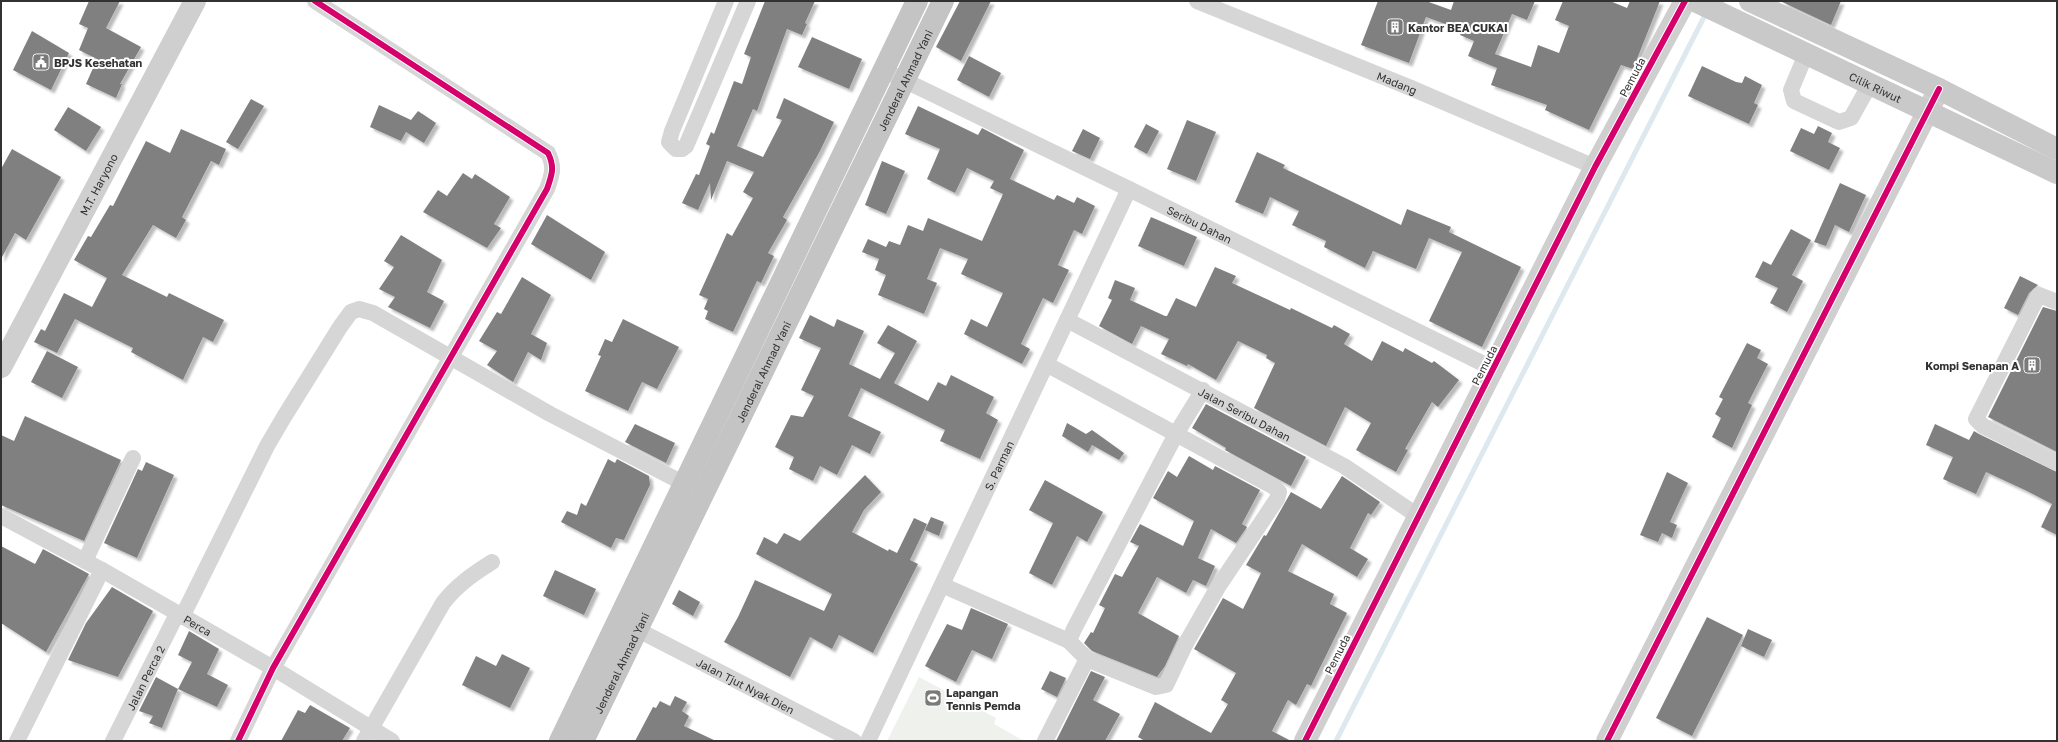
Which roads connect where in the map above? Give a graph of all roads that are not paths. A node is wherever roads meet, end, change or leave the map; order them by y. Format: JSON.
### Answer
{"nodes":[{"id":1,"x":195,"y":1,"type":"edge"},
{"id":2,"x":315,"y":1,"type":"edge"},
{"id":3,"x":726,"y":1,"type":"edge"},
{"id":4,"x":748,"y":1,"type":"edge"},
{"id":5,"x":917,"y":1,"type":"edge"},
{"id":6,"x":943,"y":1,"type":"edge"},
{"id":7,"x":1197,"y":1,"type":"edge"},
{"id":8,"x":1685,"y":1,"type":"edge"},
{"id":9,"x":1695,"y":1,"type":"edge"},
{"id":10,"x":1750,"y":1,"type":"edge"},
{"id":11,"x":1806,"y":54,"type":"junction"},
{"id":12,"x":883,"y":70,"type":"junction"},
{"id":13,"x":904,"y":80,"type":"junction"},
{"id":14,"x":1870,"y":84,"type":"junction"},
{"id":15,"x":1939,"y":89,"type":"junction"},
{"id":16,"x":1927,"y":111,"type":"junction"},
{"id":17,"x":2057,"y":149,"type":"edge"},
{"id":18,"x":1595,"y":166,"type":"junction"},
{"id":19,"x":2057,"y":173,"type":"edge"},
{"id":20,"x":1130,"y":189,"type":"junction"},
{"id":21,"x":2057,"y":302,"type":"edge"},
{"id":22,"x":1067,"y":320,"type":"junction"},
{"id":23,"x":451,"y":357,"type":"junction"},
{"id":24,"x":1046,"y":364,"type":"junction"},
{"id":25,"x":1,"y":367,"type":"edge"},
{"id":26,"x":1494,"y":368,"type":"junction"},
{"id":27,"x":1203,"y":390,"type":"junction"},
{"id":28,"x":1176,"y":434,"type":"junction"},
{"id":29,"x":133,"y":458,"type":"dead end"},
{"id":30,"x":2057,"y":463,"type":"edge"},
{"id":31,"x":683,"y":483,"type":"junction"},
{"id":32,"x":1,"y":516,"type":"edge"},
{"id":33,"x":1418,"y":516,"type":"junction"},
{"id":34,"x":85,"y":561,"type":"junction"},
{"id":35,"x":492,"y":562,"type":"dead end"},
{"id":36,"x":102,"y":570,"type":"junction"},
{"id":37,"x":942,"y":585,"type":"junction"},
{"id":38,"x":179,"y":615,"type":"junction"},
{"id":39,"x":638,"y":630,"type":"junction"},
{"id":40,"x":1069,"y":641,"type":"junction"},
{"id":41,"x":1087,"y":658,"type":"junction"},
{"id":42,"x":272,"y":668,"type":"junction"},
{"id":43,"x":367,"y":735,"type":"edge"},
{"id":44,"x":16,"y":741,"type":"edge"},
{"id":45,"x":113,"y":741,"type":"edge"},
{"id":46,"x":238,"y":741,"type":"edge"},
{"id":47,"x":392,"y":741,"type":"edge"},
{"id":48,"x":560,"y":741,"type":"edge"},
{"id":49,"x":583,"y":741,"type":"edge"},
{"id":50,"x":854,"y":741,"type":"edge"},
{"id":51,"x":868,"y":741,"type":"edge"},
{"id":52,"x":1045,"y":741,"type":"edge"},
{"id":53,"x":1305,"y":741,"type":"edge"},
{"id":54,"x":1607,"y":741,"type":"edge"}],
"edges":[{"from":1,"to":25,"type":"street","name":"M.T. Haryono"},
{"from":2,"to":23,"type":"street"},
{"from":3,"to":4,"type":"street"},
{"from":5,"to":12,"type":"highway","name":"Jenderal Ahmad Yani"},
{"from":6,"to":13,"type":"highway","name":"Jenderal Ahmad Yani"},
{"from":7,"to":18,"type":"street","name":"Madang"},
{"from":8,"to":18,"type":"street","name":"Pemuda"},
{"from":9,"to":11,"type":"main road","name":"Cilik Riwut"},
{"from":10,"to":15,"type":"main road"},
{"from":11,"to":14,"type":"main road","name":"Cilik Riwut"},
{"from":11,"to":14,"type":"street"},
{"from":12,"to":13,"type":"street","name":"Seribu Dahan"},
{"from":12,"to":31,"type":"highway","name":"Jenderal Ahmad Yani"},
{"from":13,"to":20,"type":"street","name":"Seribu Dahan"},
{"from":13,"to":39,"type":"highway","name":"Jenderal Ahmad Yani"},
{"from":14,"to":16,"type":"main road","name":"Cilik Riwut"},
{"from":15,"to":16,"type":"street"},
{"from":15,"to":17,"type":"main road"},
{"from":16,"to":19,"type":"main road","name":"Cilik Riwut"},
{"from":16,"to":54,"type":"street"},
{"from":18,"to":26,"type":"street","name":"Pemuda"},
{"from":20,"to":22,"type":"street","name":"S. Parman"},
{"from":20,"to":26,"type":"street","name":"Seribu Dahan"},
{"from":21,"to":30,"type":"street"},
{"from":22,"to":24,"type":"street","name":"S. Parman"},
{"from":22,"to":27,"type":"street","name":"Jalan Seribu Dahan"},
{"from":23,"to":31,"type":"street","name":"Jalan Perca 2"},
{"from":23,"to":38,"type":"street","name":"Jalan Perca 2"},
{"from":23,"to":42,"type":"street"},
{"from":24,"to":28,"type":"street"},
{"from":24,"to":37,"type":"street","name":"S. Parman"},
{"from":26,"to":33,"type":"street","name":"Pemuda"},
{"from":27,"to":28,"type":"street"},
{"from":27,"to":33,"type":"street","name":"Jalan Seribu Dahan"},
{"from":28,"to":40,"type":"street"},
{"from":28,"to":41,"type":"street"},
{"from":29,"to":34,"type":"street"},
{"from":31,"to":48,"type":"highway","name":"Jenderal Ahmad Yani"},
{"from":32,"to":34,"type":"street","name":"Perca"},
{"from":33,"to":53,"type":"street","name":"Pemuda"},
{"from":34,"to":36,"type":"street","name":"Perca"},
{"from":35,"to":43,"type":"street"},
{"from":36,"to":38,"type":"street","name":"Perca"},
{"from":36,"to":44,"type":"street"},
{"from":37,"to":40,"type":"street"},
{"from":37,"to":51,"type":"street","name":"S. Parman"},
{"from":38,"to":42,"type":"street","name":"Perca"},
{"from":38,"to":45,"type":"street","name":"Jalan Perca 2"},
{"from":39,"to":49,"type":"highway","name":"Jenderal Ahmad Yani"},
{"from":39,"to":50,"type":"street","name":"Jalan Tjut Nyak Dien"},
{"from":40,"to":41,"type":"street"},
{"from":41,"to":52,"type":"street"},
{"from":42,"to":43,"type":"street","name":"Perca"},
{"from":42,"to":46,"type":"street"},
{"from":43,"to":47,"type":"street","name":"Perca"}]}
